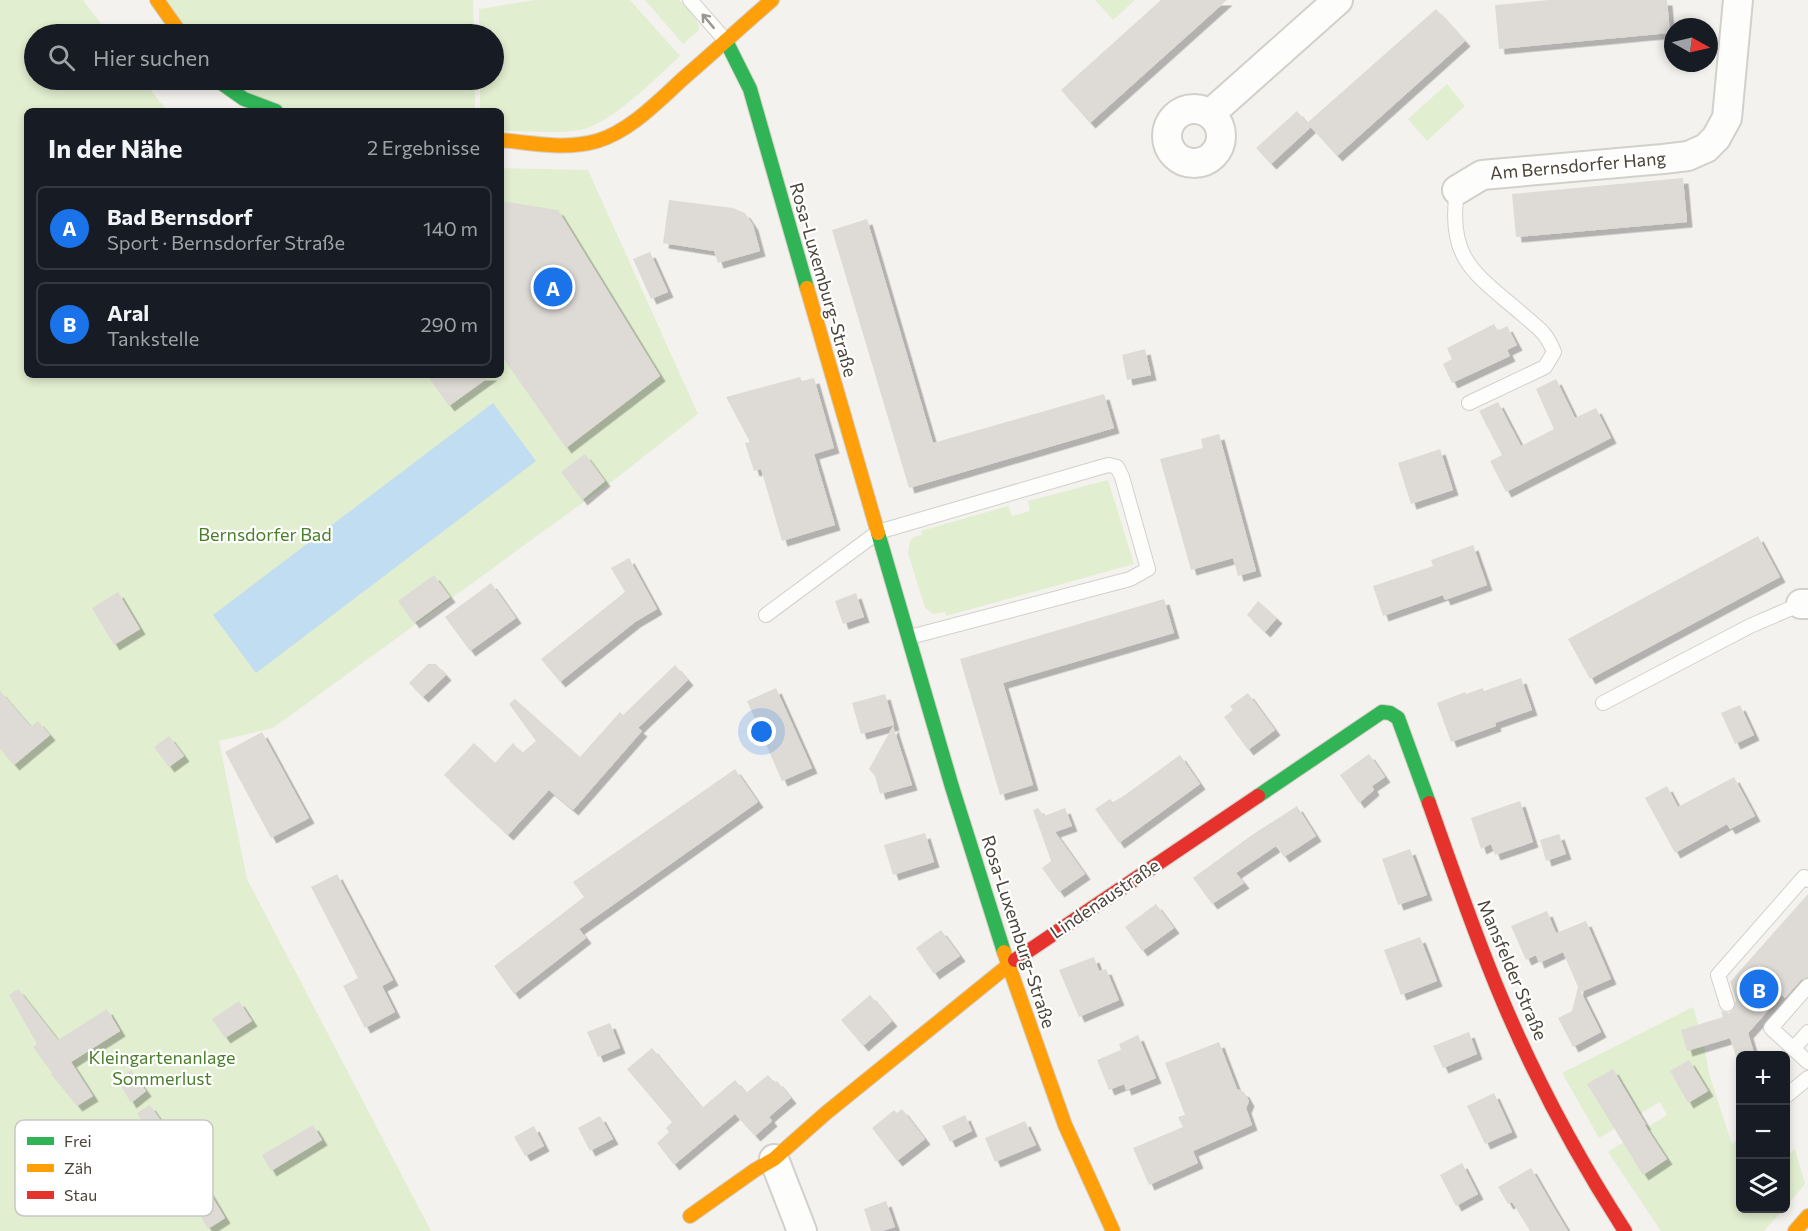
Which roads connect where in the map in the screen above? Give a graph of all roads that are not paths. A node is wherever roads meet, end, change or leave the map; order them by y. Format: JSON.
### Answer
{"nodes":[{"id":1,"x":157,"y":0,"type":"edge"},
{"id":2,"x":690,"y":0,"type":"edge"},
{"id":3,"x":772,"y":0,"type":"edge"},
{"id":4,"x":1338,"y":0,"type":"edge"},
{"id":5,"x":1738,"y":0,"type":"edge"},
{"id":6,"x":174,"y":24,"type":"edge"},
{"id":7,"x":726,"y":41,"type":"junction"},
{"id":8,"x":229,"y":90,"type":"edge"},
{"id":9,"x":264,"y":108,"type":"edge"},
{"id":10,"x":1210,"y":114,"type":"dead end"},
{"id":11,"x":504,"y":140,"type":"edge"},
{"id":12,"x":1457,"y":190,"type":"joint"},
{"id":13,"x":1469,"y":403,"type":"dead end"},
{"id":14,"x":878,"y":532,"type":"junction"},
{"id":15,"x":1804,"y":604,"type":"edge"},
{"id":16,"x":766,"y":615,"type":"dead end"},
{"id":17,"x":910,"y":637,"type":"junction"},
{"id":18,"x":1603,"y":703,"type":"dead end"},
{"id":19,"x":1391,"y":713,"type":"joint"},
{"id":20,"x":1808,"y":880,"type":"edge"},
{"id":21,"x":1008,"y":965,"type":"junction"},
{"id":22,"x":1808,"y":986,"type":"edge"},
{"id":23,"x":1726,"y":1004,"type":"dead end"},
{"id":24,"x":1808,"y":1032,"type":"edge"},
{"id":25,"x":1794,"y":1048,"type":"junction"},
{"id":26,"x":1808,"y":1062,"type":"edge"},
{"id":27,"x":1808,"y":1078,"type":"edge"},
{"id":28,"x":1790,"y":1092,"type":"edge"},
{"id":29,"x":774,"y":1159,"type":"junction"},
{"id":30,"x":690,"y":1216,"type":"dead end"},
{"id":31,"x":1808,"y":1216,"type":"edge"},
{"id":32,"x":802,"y":1231,"type":"edge"},
{"id":33,"x":1113,"y":1231,"type":"edge"},
{"id":34,"x":1625,"y":1231,"type":"edge"},
{"id":35,"x":1795,"y":1231,"type":"edge"}],
"edges":[{"from":1,"to":6,"type":"street"},
{"from":7,"to":2,"type":"lane","one_way":true},
{"from":3,"to":7,"type":"street"},
{"from":4,"to":10,"type":"street"},
{"from":5,"to":12,"type":"street","name":"Am Bernsdorfer Hang"},
{"from":7,"to":11,"type":"street"},
{"from":7,"to":14,"type":"street","name":"Rosa-Luxemburg-Straße"},
{"from":8,"to":9,"type":"street"},
{"from":12,"to":13,"type":"lane","name":"Am Bernsdorfer Hang"},
{"from":14,"to":16,"type":"lane"},
{"from":14,"to":17,"type":"street","name":"Rosa-Luxemburg-Straße"},
{"from":14,"to":17,"type":"lane"},
{"from":15,"to":18,"type":"lane"},
{"from":17,"to":21,"type":"street","name":"Rosa-Luxemburg-Straße"},
{"from":19,"to":21,"type":"street","name":"Lindenaustraße"},
{"from":19,"to":34,"type":"street","name":"Mansfelder Straße"},
{"from":20,"to":23,"type":"lane"},
{"from":21,"to":29,"type":"street","name":"Lindenaustraße"},
{"from":21,"to":33,"type":"street","name":"Rosa-Luxemburg-Straße"},
{"from":22,"to":25,"type":"lane"},
{"from":24,"to":25,"type":"lane"},
{"from":25,"to":26,"type":"lane"},
{"from":27,"to":28,"type":"lane"},
{"from":29,"to":30,"type":"street","name":"Lindenaustraße"},
{"from":29,"to":32,"type":"street"},
{"from":31,"to":35,"type":"street"}]}
